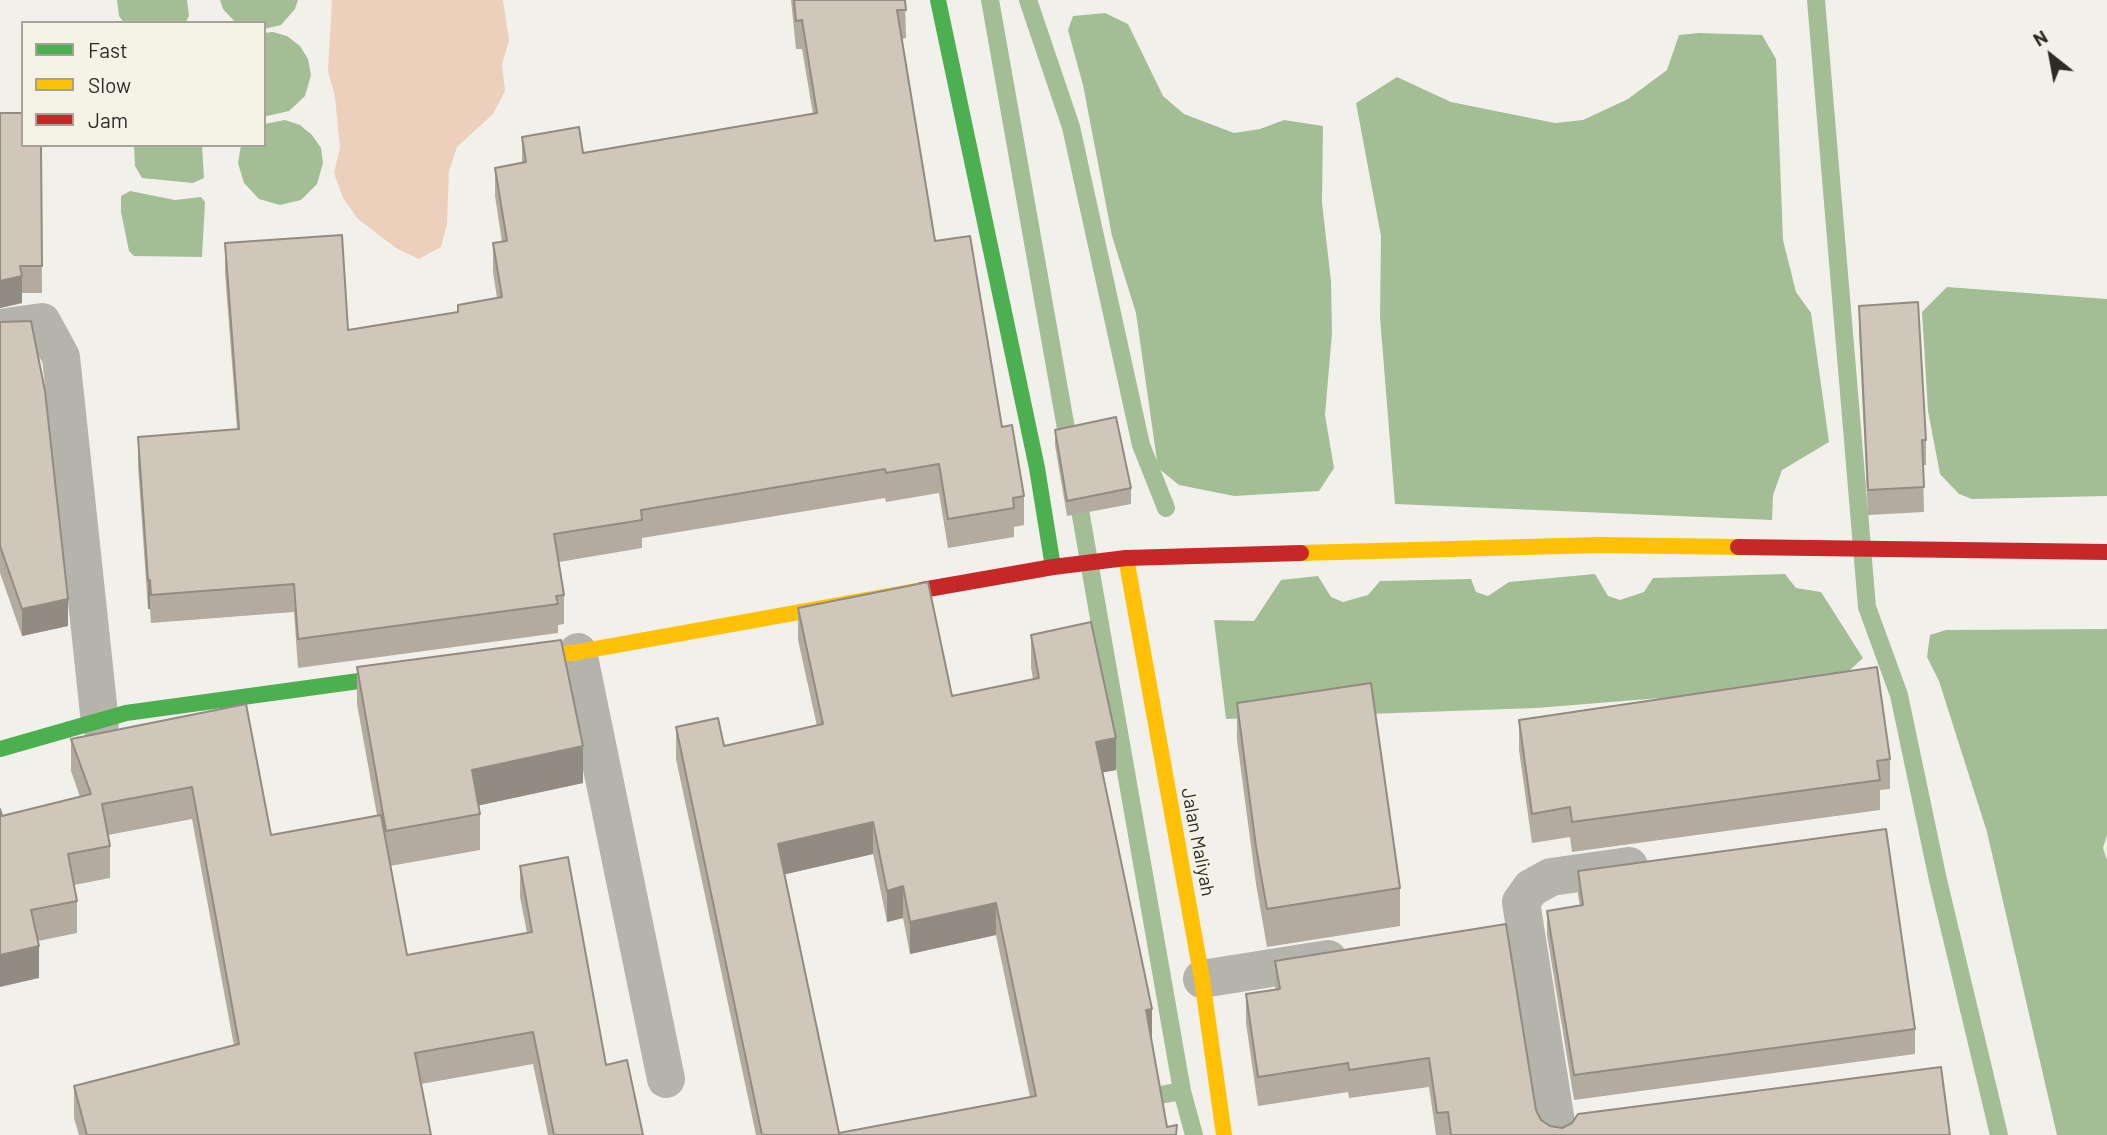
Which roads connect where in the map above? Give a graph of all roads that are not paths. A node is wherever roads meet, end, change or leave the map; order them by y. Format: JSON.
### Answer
{"nodes":[{"id":1,"x":938,"y":0,"type":"edge"},
{"id":2,"x":0,"y":328,"type":"edge"},
{"id":3,"x":2107,"y":552,"type":"edge"},
{"id":4,"x":1122,"y":558,"type":"junction"},
{"id":5,"x":1061,"y":566,"type":"junction"},
{"id":6,"x":578,"y":652,"type":"junction"},
{"id":7,"x":496,"y":663,"type":"edge"},
{"id":8,"x":427,"y":672,"type":"edge"},
{"id":9,"x":100,"y":723,"type":"junction"},
{"id":10,"x":0,"y":749,"type":"edge"},
{"id":11,"x":1659,"y":862,"type":"edge"},
{"id":12,"x":1363,"y":953,"type":"edge"},
{"id":13,"x":1202,"y":979,"type":"junction"},
{"id":14,"x":666,"y":1079,"type":"dead end"},
{"id":15,"x":1597,"y":1119,"type":"edge"},
{"id":16,"x":1558,"y":1130,"type":"edge"},
{"id":17,"x":1224,"y":1135,"type":"edge"}],
"edges":[{"from":1,"to":5,"type":"street"},
{"from":2,"to":9,"type":"street"},
{"from":3,"to":4,"type":"street"},
{"from":4,"to":5,"type":"street"},
{"from":4,"to":13,"type":"street","name":"Jalan Maliyah"},
{"from":5,"to":6,"type":"street"},
{"from":6,"to":7,"type":"street"},
{"from":6,"to":14,"type":"street"},
{"from":8,"to":9,"type":"street"},
{"from":9,"to":10,"type":"street"},
{"from":11,"to":16,"type":"street"},
{"from":12,"to":13,"type":"street"},
{"from":13,"to":17,"type":"street","name":"Jalan Maliyah"},
{"from":15,"to":16,"type":"street"}]}
